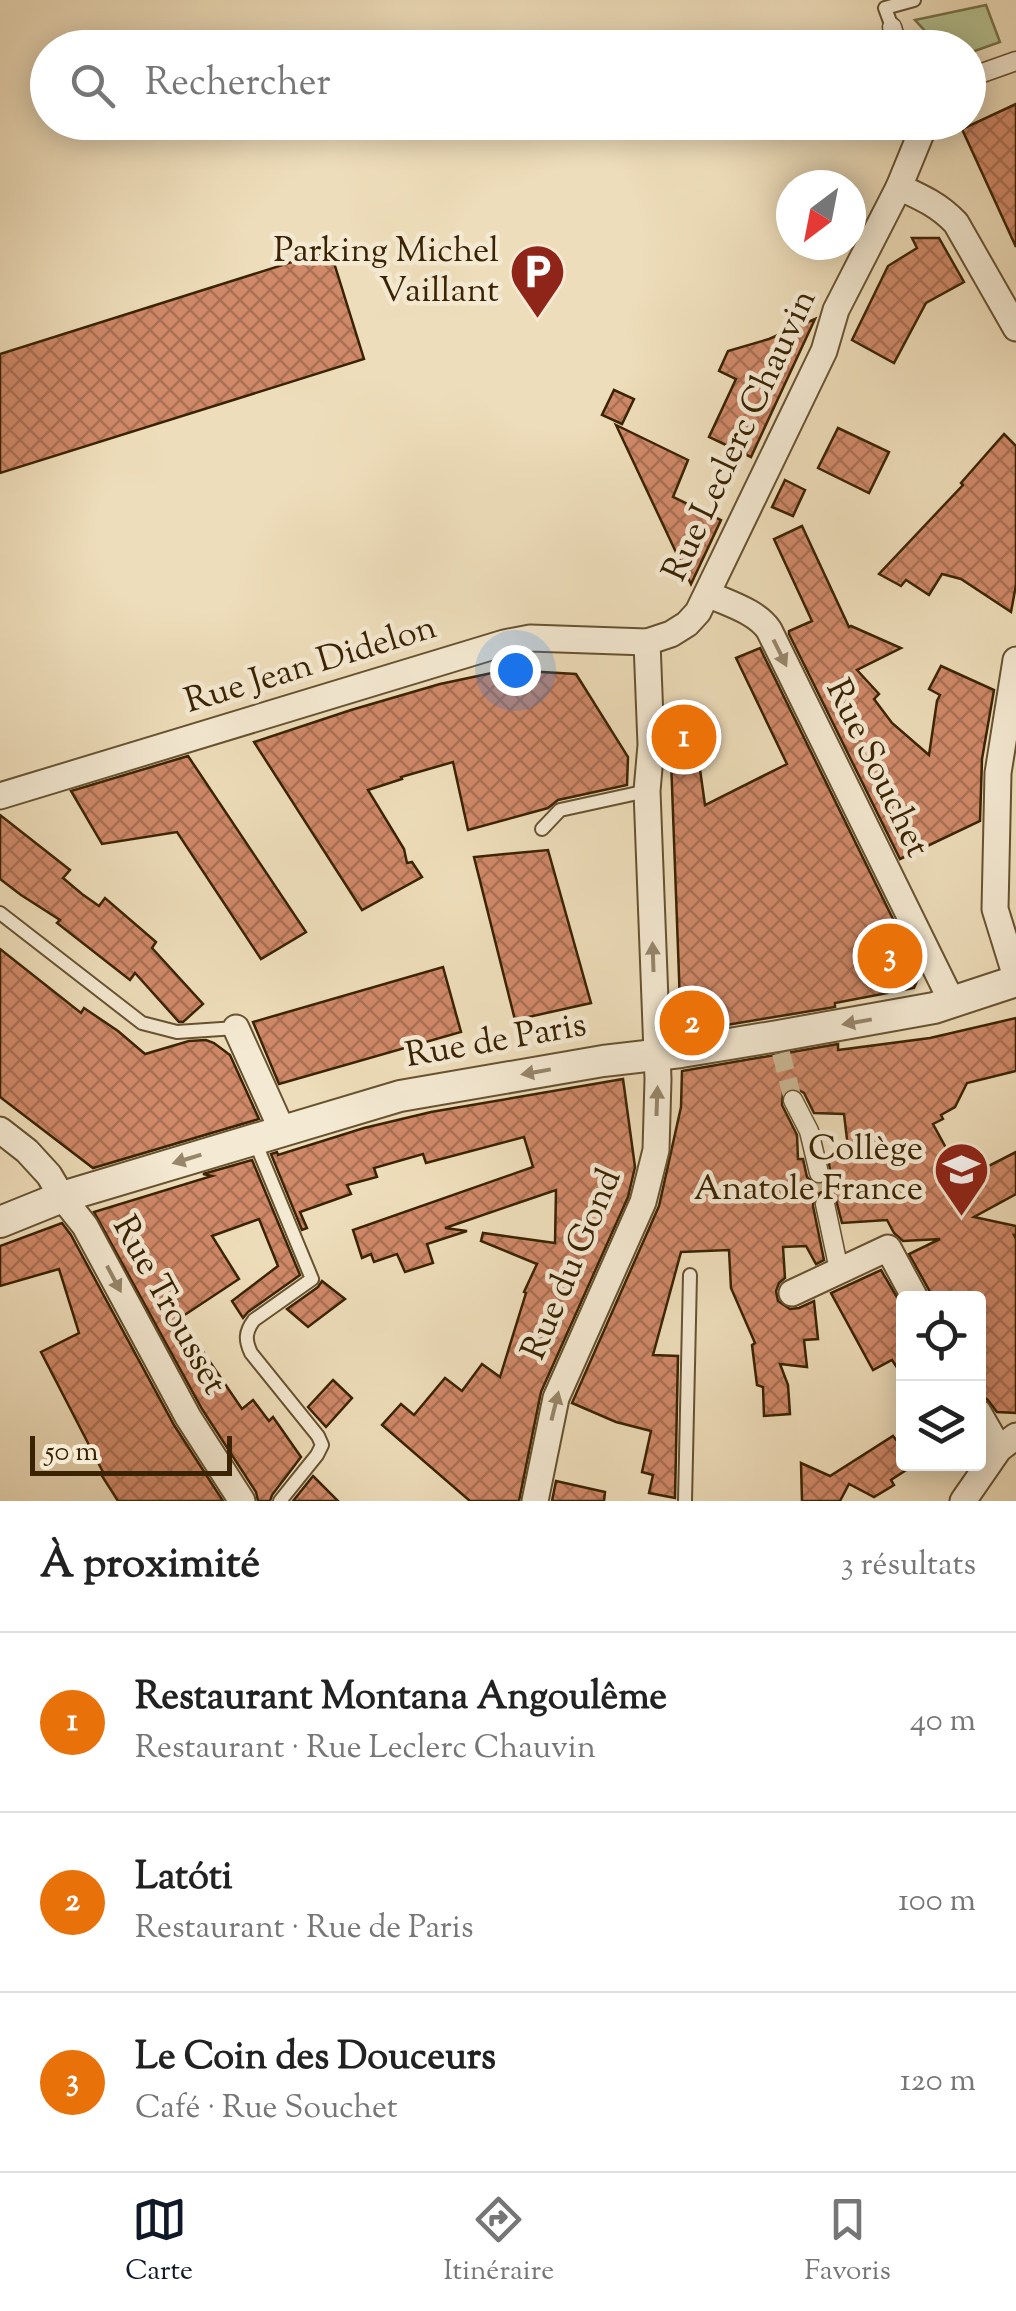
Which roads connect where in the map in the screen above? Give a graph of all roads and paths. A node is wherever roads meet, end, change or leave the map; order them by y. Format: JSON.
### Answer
{"nodes":[{"id":1,"x":914,"y":0,"type":"edge"},
{"id":2,"x":892,"y":27,"type":"joint"},
{"id":3,"x":893,"y":30,"type":"edge"},
{"id":4,"x":1016,"y":60,"type":"edge"},
{"id":5,"x":986,"y":71,"type":"edge"},
{"id":6,"x":918,"y":140,"type":"edge"},
{"id":7,"x":900,"y":187,"type":"junction"},
{"id":8,"x":1016,"y":328,"type":"edge"},
{"id":9,"x":708,"y":594,"type":"junction"},
{"id":10,"x":647,"y":642,"type":"junction"},
{"id":11,"x":1016,"y":660,"type":"edge"},
{"id":12,"x":646,"y":791,"type":"junction"},
{"id":13,"x":0,"y":796,"type":"edge"},
{"id":14,"x":542,"y":829,"type":"dead end"},
{"id":15,"x":0,"y":913,"type":"edge"},
{"id":16,"x":1016,"y":978,"type":"edge"},
{"id":17,"x":952,"y":1002,"type":"junction"},
{"id":18,"x":236,"y":1028,"type":"joint"},
{"id":19,"x":657,"y":1054,"type":"junction"},
{"id":20,"x":792,"y":1100,"type":"tunnel mouth"},
{"id":21,"x":0,"y":1130,"type":"edge"},
{"id":22,"x":268,"y":1134,"type":"junction"},
{"id":23,"x":819,"y":1173,"type":"tunnel mouth"},
{"id":24,"x":62,"y":1197,"type":"junction"},
{"id":25,"x":825,"y":1204,"type":"tunnel mouth"},
{"id":26,"x":0,"y":1222,"type":"edge"},
{"id":27,"x":839,"y":1270,"type":"junction"},
{"id":28,"x":690,"y":1275,"type":"dead end"},
{"id":29,"x":911,"y":1291,"type":"edge"},
{"id":30,"x":792,"y":1293,"type":"dead end"},
{"id":31,"x":986,"y":1420,"type":"edge"},
{"id":32,"x":1007,"y":1442,"type":"edge"},
{"id":33,"x":242,"y":1501,"type":"edge"},
{"id":34,"x":280,"y":1501,"type":"edge"},
{"id":35,"x":535,"y":1501,"type":"edge"},
{"id":36,"x":686,"y":1501,"type":"edge"},
{"id":37,"x":963,"y":1501,"type":"edge"}],
"edges":[{"from":1,"to":2,"type":"lane"},
{"from":2,"to":3,"type":"street"},
{"from":4,"to":5,"type":"street"},
{"from":6,"to":7,"type":"street","name":"Rue Leclerc Chauvin"},
{"from":7,"to":8,"type":"street"},
{"from":7,"to":9,"type":"street","name":"Rue Leclerc Chauvin"},
{"from":9,"to":10,"type":"street","name":"Rue Leclerc Chauvin"},
{"from":9,"to":17,"type":"street","name":"Rue Souchet","one_way":true},
{"from":10,"to":12,"type":"street"},
{"from":10,"to":13,"type":"street","name":"Rue Jean Didelon"},
{"from":11,"to":16,"type":"street"},
{"from":12,"to":14,"type":"lane"},
{"from":19,"to":12,"type":"street","one_way":true},
{"from":15,"to":18,"type":"lane"},
{"from":16,"to":17,"type":"street","name":"Rue de Paris"},
{"from":17,"to":19,"type":"street","name":"Rue de Paris","one_way":true},
{"from":18,"to":22,"type":"street"},
{"from":19,"to":22,"type":"street","name":"Rue de Paris","one_way":true},
{"from":35,"to":19,"type":"street","name":"Rue du Gond","one_way":true},
{"from":20,"to":23,"type":"street"},
{"from":21,"to":24,"type":"street","name":"Rue Trousset"},
{"from":22,"to":24,"type":"street","name":"Rue de Paris","one_way":true},
{"from":22,"to":34,"type":"lane"},
{"from":24,"to":26,"type":"street","name":"Rue de Paris"},
{"from":24,"to":33,"type":"street","name":"Rue Trousset","one_way":true},
{"from":25,"to":27,"type":"street"},
{"from":27,"to":29,"type":"street"},
{"from":27,"to":30,"type":"street"},
{"from":28,"to":36,"type":"lane"},
{"from":31,"to":32,"type":"street"},
{"from":32,"to":37,"type":"street"}]}
